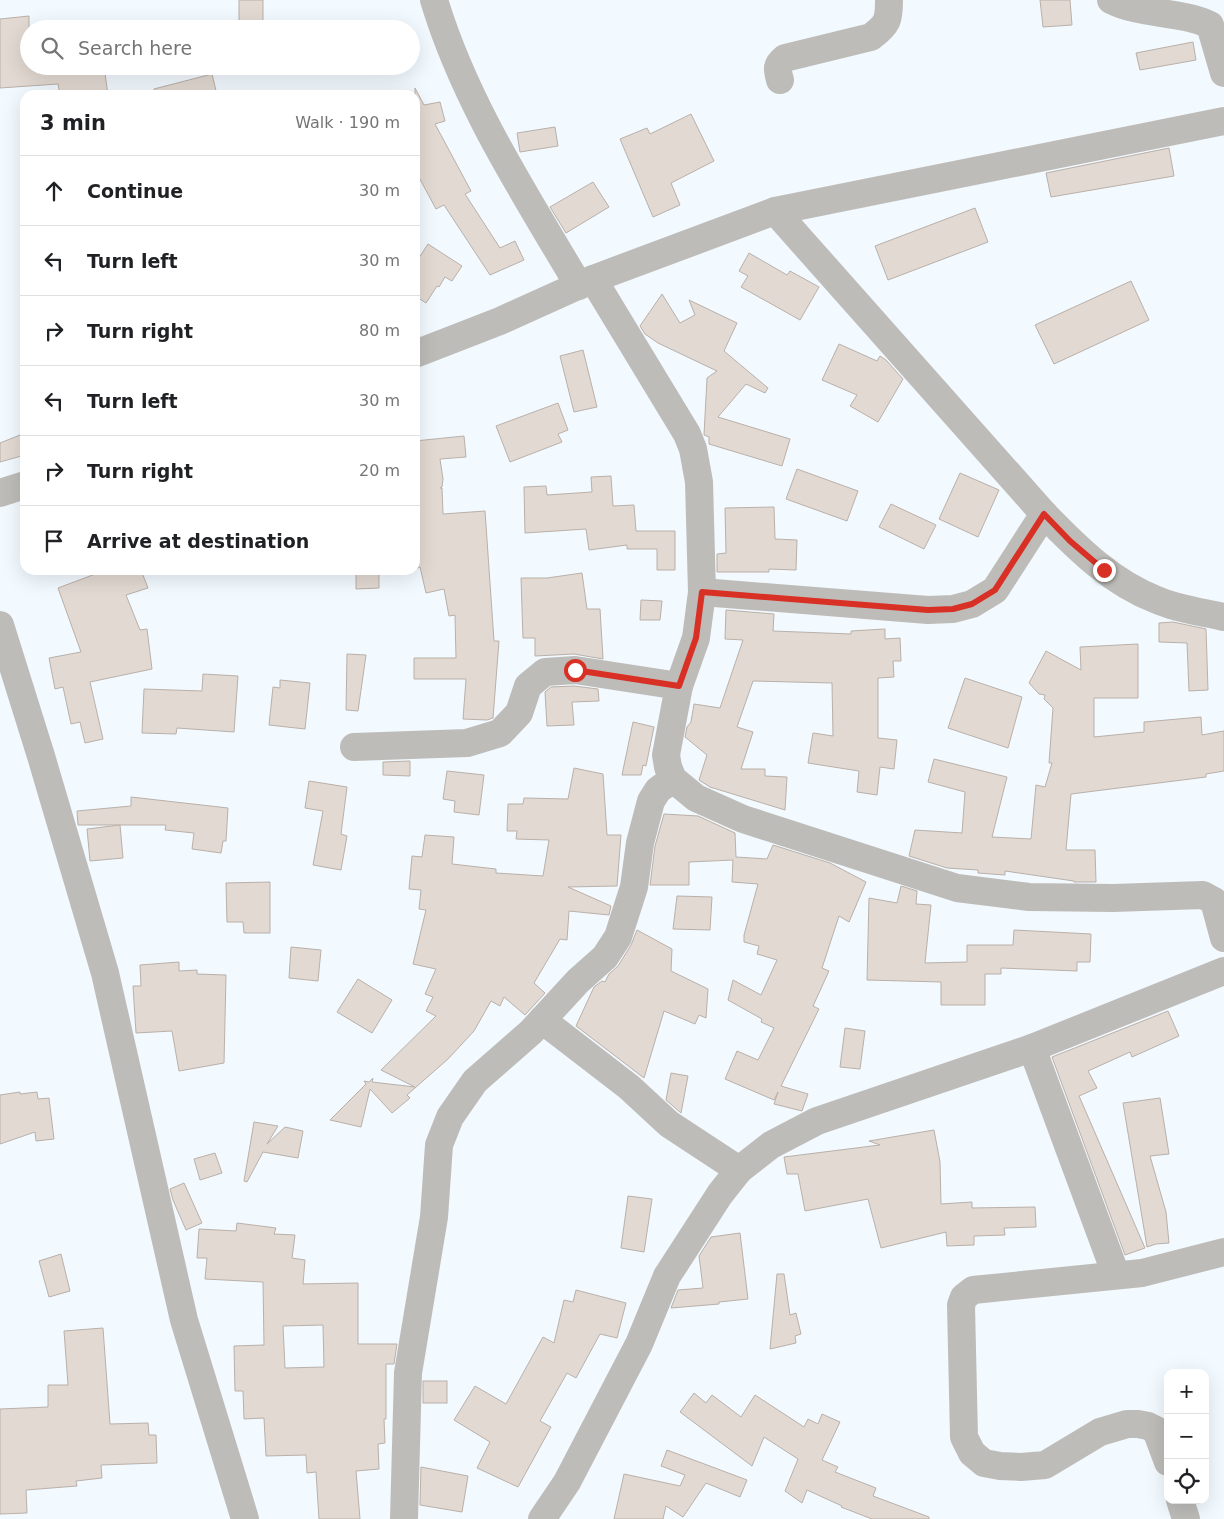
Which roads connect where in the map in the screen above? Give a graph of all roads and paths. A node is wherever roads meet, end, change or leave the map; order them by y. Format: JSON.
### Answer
{"nodes":[{"id":1,"x":434,"y":0,"type":"edge"},
{"id":2,"x":889,"y":0,"type":"edge"},
{"id":3,"x":1111,"y":0,"type":"edge"},
{"id":4,"x":1224,"y":73,"type":"edge"},
{"id":5,"x":780,"y":80,"type":"dead end"},
{"id":6,"x":1224,"y":121,"type":"edge"},
{"id":7,"x":775,"y":211,"type":"junction"},
{"id":8,"x":586,"y":282,"type":"junction"},
{"id":9,"x":420,"y":352,"type":"edge"},
{"id":10,"x":20,"y":486,"type":"edge"},
{"id":11,"x":0,"y":493,"type":"edge"},
{"id":12,"x":1044,"y":514,"type":"junction"},
{"id":13,"x":702,"y":592,"type":"junction"},
{"id":14,"x":1224,"y":617,"type":"edge"},
{"id":15,"x":0,"y":625,"type":"edge"},
{"id":16,"x":679,"y":686,"type":"junction"},
{"id":17,"x":354,"y":746,"type":"dead end"},
{"id":18,"x":673,"y":779,"type":"junction"},
{"id":19,"x":1224,"y":938,"type":"edge"},
{"id":20,"x":1224,"y":971,"type":"edge"},
{"id":21,"x":542,"y":1020,"type":"junction"},
{"id":22,"x":1032,"y":1048,"type":"junction"},
{"id":23,"x":739,"y":1170,"type":"junction"},
{"id":24,"x":1224,"y":1252,"type":"edge"},
{"id":25,"x":1116,"y":1275,"type":"junction"},
{"id":26,"x":1167,"y":1459,"type":"edge"},
{"id":27,"x":1181,"y":1504,"type":"edge"},
{"id":28,"x":245,"y":1519,"type":"edge"},
{"id":29,"x":404,"y":1519,"type":"edge"},
{"id":30,"x":544,"y":1519,"type":"edge"},
{"id":31,"x":1186,"y":1519,"type":"edge"}],
"edges":[{"from":1,"to":8,"type":"street"},
{"from":2,"to":5,"type":"street"},
{"from":3,"to":4,"type":"street"},
{"from":6,"to":7,"type":"street"},
{"from":7,"to":8,"type":"street"},
{"from":7,"to":12,"type":"street"},
{"from":8,"to":9,"type":"street"},
{"from":8,"to":13,"type":"street"},
{"from":10,"to":11,"type":"street"},
{"from":12,"to":13,"type":"street"},
{"from":12,"to":14,"type":"street"},
{"from":13,"to":16,"type":"street"},
{"from":15,"to":28,"type":"street"},
{"from":16,"to":17,"type":"street"},
{"from":16,"to":18,"type":"street"},
{"from":18,"to":19,"type":"street"},
{"from":18,"to":21,"type":"street"},
{"from":20,"to":22,"type":"street"},
{"from":21,"to":23,"type":"street"},
{"from":21,"to":29,"type":"street"},
{"from":22,"to":23,"type":"street"},
{"from":22,"to":25,"type":"street"},
{"from":23,"to":30,"type":"street"},
{"from":24,"to":25,"type":"street"},
{"from":25,"to":26,"type":"street"},
{"from":27,"to":31,"type":"street"}]}
